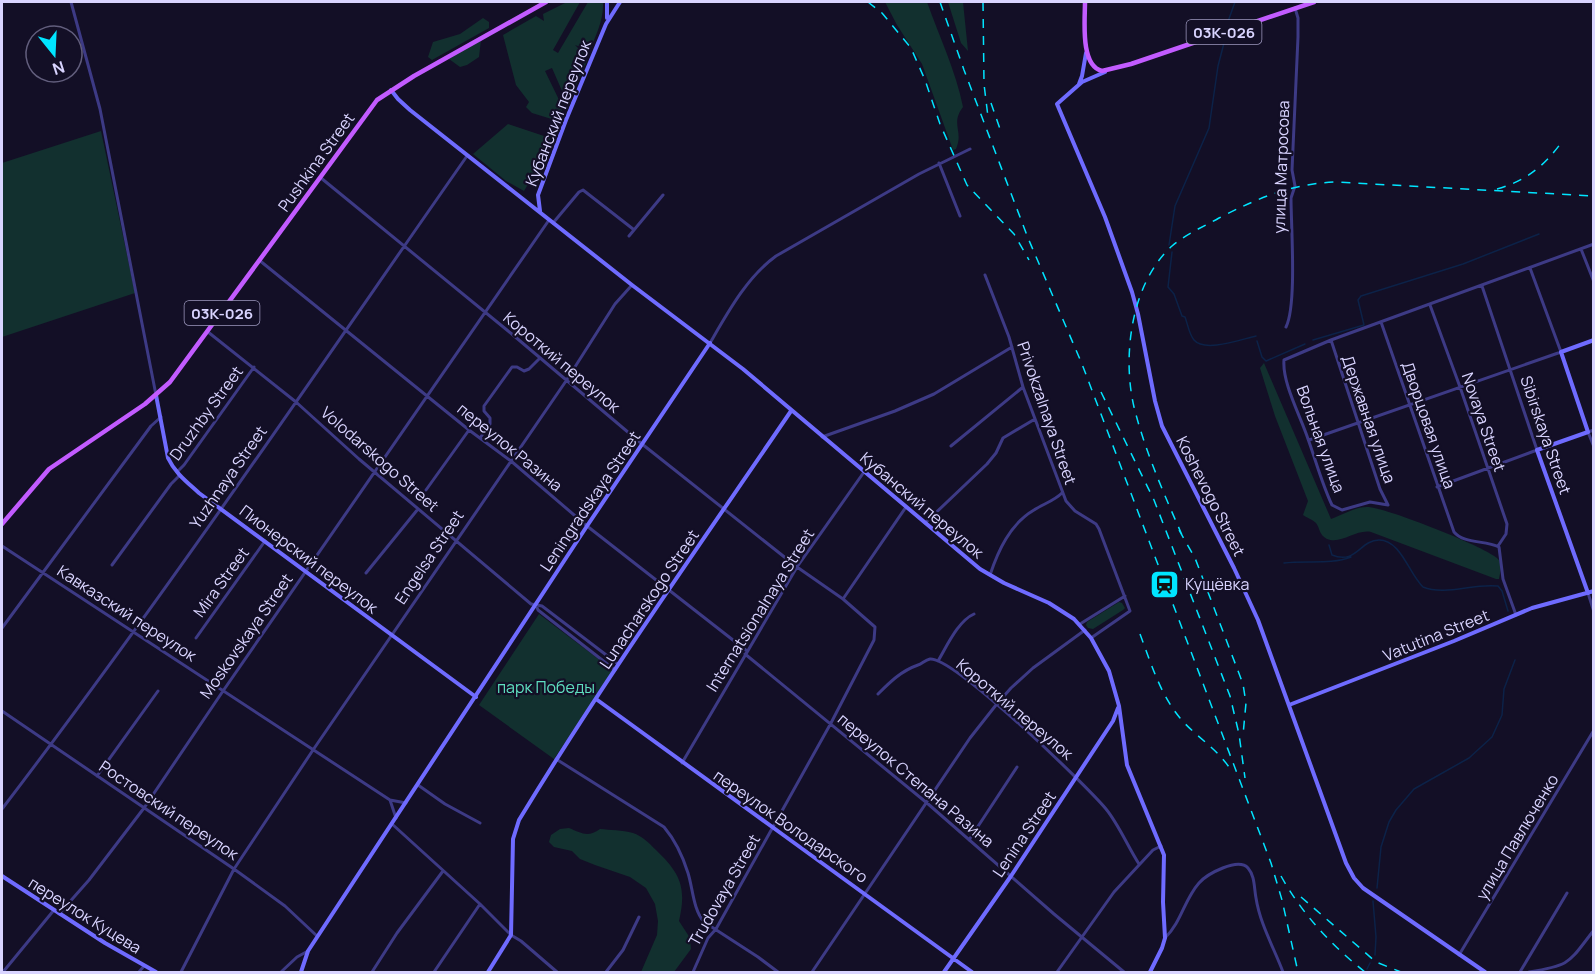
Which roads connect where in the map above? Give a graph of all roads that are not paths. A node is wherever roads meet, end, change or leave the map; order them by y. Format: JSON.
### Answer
{"nodes":[{"id":1,"x":71,"y":2,"type":"edge"},
{"id":2,"x":546,"y":2,"type":"edge"},
{"id":3,"x":607,"y":2,"type":"edge"},
{"id":4,"x":620,"y":2,"type":"edge"},
{"id":5,"x":1085,"y":2,"type":"edge"},
{"id":6,"x":1314,"y":2,"type":"edge"},
{"id":7,"x":1295,"y":8,"type":"junction"},
{"id":8,"x":606,"y":24,"type":"junction"},
{"id":9,"x":1086,"y":52,"type":"junction"},
{"id":10,"x":1106,"y":71,"type":"junction"},
{"id":11,"x":1078,"y":85,"type":"junction"},
{"id":12,"x":391,"y":90,"type":"junction"},
{"id":13,"x":970,"y":149,"type":"dead end"},
{"id":14,"x":468,"y":154,"type":"junction"},
{"id":15,"x":939,"y":163,"type":"junction"},
{"id":16,"x":319,"y":177,"type":"junction"},
{"id":17,"x":663,"y":195,"type":"dead end"},
{"id":18,"x":540,"y":211,"type":"junction"},
{"id":19,"x":960,"y":216,"type":"dead end"},
{"id":20,"x":551,"y":221,"type":"junction"},
{"id":21,"x":633,"y":230,"type":"junction"},
{"id":22,"x":629,"y":236,"type":"dead end"},
{"id":23,"x":1593,"y":244,"type":"edge"},
{"id":24,"x":404,"y":247,"type":"junction"},
{"id":25,"x":1581,"y":249,"type":"junction"},
{"id":26,"x":259,"y":260,"type":"junction"},
{"id":27,"x":1530,"y":268,"type":"junction"},
{"id":28,"x":985,"y":275,"type":"dead end"},
{"id":29,"x":1593,"y":282,"type":"edge"},
{"id":30,"x":632,"y":285,"type":"junction"},
{"id":31,"x":1482,"y":286,"type":"junction"},
{"id":32,"x":1430,"y":305,"type":"junction"},
{"id":33,"x":484,"y":313,"type":"junction"},
{"id":34,"x":1381,"y":322,"type":"junction"},
{"id":35,"x":1286,"y":327,"type":"dead end"},
{"id":36,"x":347,"y":331,"type":"junction"},
{"id":37,"x":208,"y":332,"type":"junction"},
{"id":38,"x":1331,"y":340,"type":"junction"},
{"id":39,"x":1593,"y":340,"type":"edge"},
{"id":40,"x":710,"y":344,"type":"junction"},
{"id":41,"x":1012,"y":347,"type":"junction"},
{"id":42,"x":1561,"y":352,"type":"junction"},
{"id":43,"x":539,"y":358,"type":"junction"},
{"id":44,"x":254,"y":367,"type":"junction"},
{"id":45,"x":1512,"y":370,"type":"junction"},
{"id":46,"x":566,"y":381,"type":"junction"},
{"id":47,"x":1023,"y":387,"type":"junction"},
{"id":48,"x":1460,"y":387,"type":"junction"},
{"id":49,"x":156,"y":395,"type":"junction"},
{"id":50,"x":427,"y":396,"type":"junction"},
{"id":51,"x":296,"y":402,"type":"junction"},
{"id":52,"x":1410,"y":405,"type":"junction"},
{"id":53,"x":791,"y":411,"type":"junction"},
{"id":54,"x":161,"y":417,"type":"junction"},
{"id":55,"x":1035,"y":418,"type":"junction"},
{"id":56,"x":1358,"y":423,"type":"junction"},
{"id":57,"x":469,"y":430,"type":"junction"},
{"id":58,"x":1591,"y":431,"type":"edge"},
{"id":59,"x":822,"y":437,"type":"junction"},
{"id":60,"x":479,"y":438,"type":"junction"},
{"id":61,"x":1309,"y":440,"type":"junction"},
{"id":62,"x":642,"y":444,"type":"junction"},
{"id":63,"x":951,"y":446,"type":"dead end"},
{"id":64,"x":1593,"y":447,"type":"edge"},
{"id":65,"x":1537,"y":450,"type":"junction"},
{"id":66,"x":511,"y":461,"type":"junction"},
{"id":67,"x":1488,"y":469,"type":"junction"},
{"id":68,"x":375,"y":471,"type":"junction"},
{"id":69,"x":864,"y":472,"type":"junction"},
{"id":70,"x":178,"y":474,"type":"junction"},
{"id":71,"x":1437,"y":487,"type":"junction"},
{"id":72,"x":426,"y":490,"type":"dead end"},
{"id":73,"x":1062,"y":493,"type":"junction"},
{"id":74,"x":1388,"y":505,"type":"joint"},
{"id":75,"x":906,"y":507,"type":"junction"},
{"id":76,"x":221,"y":508,"type":"junction"},
{"id":77,"x":418,"y":509,"type":"junction"},
{"id":78,"x":723,"y":509,"type":"junction"},
{"id":79,"x":925,"y":523,"type":"junction"},
{"id":80,"x":2,"y":524,"type":"edge"},
{"id":81,"x":587,"y":526,"type":"junction"},
{"id":82,"x":455,"y":540,"type":"junction"},
{"id":83,"x":266,"y":541,"type":"junction"},
{"id":84,"x":2,"y":546,"type":"edge"},
{"id":85,"x":1498,"y":546,"type":"junction"},
{"id":86,"x":112,"y":565,"type":"dead end"},
{"id":87,"x":797,"y":567,"type":"junction"},
{"id":88,"x":43,"y":572,"type":"junction"},
{"id":89,"x":305,"y":572,"type":"junction"},
{"id":90,"x":366,"y":573,"type":"dead end"},
{"id":91,"x":990,"y":576,"type":"junction"},
{"id":92,"x":669,"y":590,"type":"junction"},
{"id":93,"x":1593,"y":591,"type":"edge"},
{"id":94,"x":1588,"y":592,"type":"junction"},
{"id":95,"x":1125,"y":596,"type":"junction"},
{"id":96,"x":843,"y":599,"type":"junction"},
{"id":97,"x":536,"y":605,"type":"junction"},
{"id":98,"x":1593,"y":612,"type":"edge"},
{"id":99,"x":974,"y":614,"type":"dead end"},
{"id":100,"x":1516,"y":615,"type":"junction"},
{"id":101,"x":1080,"y":624,"type":"junction"},
{"id":102,"x":2,"y":628,"type":"edge"},
{"id":103,"x":133,"y":630,"type":"junction"},
{"id":104,"x":876,"y":630,"type":"joint"},
{"id":105,"x":1085,"y":630,"type":"junction"},
{"id":106,"x":391,"y":636,"type":"junction"},
{"id":107,"x":196,"y":638,"type":"dead end"},
{"id":108,"x":1091,"y":638,"type":"junction"},
{"id":109,"x":746,"y":652,"type":"junction"},
{"id":110,"x":938,"y":661,"type":"junction"},
{"id":111,"x":619,"y":665,"type":"junction"},
{"id":112,"x":616,"y":670,"type":"junction"},
{"id":113,"x":158,"y":691,"type":"dead end"},
{"id":114,"x":223,"y":691,"type":"junction"},
{"id":115,"x":878,"y":694,"type":"dead end"},
{"id":116,"x":476,"y":697,"type":"junction"},
{"id":117,"x":596,"y":699,"type":"junction"},
{"id":118,"x":996,"y":705,"type":"junction"},
{"id":119,"x":1289,"y":705,"type":"junction"},
{"id":120,"x":1119,"y":706,"type":"junction"},
{"id":121,"x":2,"y":711,"type":"edge"},
{"id":122,"x":831,"y":723,"type":"junction"},
{"id":123,"x":1593,"y":730,"type":"edge"},
{"id":124,"x":51,"y":744,"type":"junction"},
{"id":125,"x":312,"y":750,"type":"junction"},
{"id":126,"x":556,"y":759,"type":"junction"},
{"id":127,"x":682,"y":763,"type":"junction"},
{"id":128,"x":1017,"y":767,"type":"dead end"},
{"id":129,"x":97,"y":776,"type":"junction"},
{"id":130,"x":1076,"y":776,"type":"junction"},
{"id":131,"x":418,"y":785,"type":"junction"},
{"id":132,"x":390,"y":800,"type":"junction"},
{"id":133,"x":405,"y":803,"type":"junction"},
{"id":134,"x":927,"y":803,"type":"junction"},
{"id":135,"x":144,"y":808,"type":"junction"},
{"id":136,"x":2,"y":809,"type":"edge"},
{"id":137,"x":396,"y":819,"type":"junction"},
{"id":138,"x":480,"y":823,"type":"dead end"},
{"id":139,"x":392,"y":824,"type":"junction"},
{"id":140,"x":773,"y":827,"type":"junction"},
{"id":141,"x":969,"y":840,"type":"junction"},
{"id":142,"x":1161,"y":846,"type":"junction"},
{"id":143,"x":1139,"y":864,"type":"junction"},
{"id":144,"x":234,"y":869,"type":"junction"},
{"id":145,"x":443,"y":871,"type":"junction"},
{"id":146,"x":2,"y":876,"type":"edge"},
{"id":147,"x":1011,"y":876,"type":"junction"},
{"id":148,"x":1567,"y":893,"type":"dead end"},
{"id":149,"x":867,"y":894,"type":"junction"},
{"id":150,"x":480,"y":904,"type":"junction"},
{"id":151,"x":54,"y":910,"type":"junction"},
{"id":152,"x":59,"y":914,"type":"junction"},
{"id":153,"x":639,"y":917,"type":"dead end"},
{"id":154,"x":716,"y":929,"type":"junction"},
{"id":155,"x":1593,"y":930,"type":"edge"},
{"id":156,"x":510,"y":935,"type":"junction"},
{"id":157,"x":318,"y":936,"type":"junction"},
{"id":158,"x":1082,"y":937,"type":"junction"},
{"id":159,"x":1165,"y":938,"type":"junction"},
{"id":160,"x":308,"y":951,"type":"junction"},
{"id":161,"x":1459,"y":955,"type":"junction"},
{"id":162,"x":953,"y":958,"type":"junction"},
{"id":163,"x":144,"y":966,"type":"junction"},
{"id":164,"x":3,"y":972,"type":"edge"},
{"id":165,"x":139,"y":972,"type":"edge"},
{"id":166,"x":156,"y":972,"type":"edge"},
{"id":167,"x":181,"y":972,"type":"edge"},
{"id":168,"x":281,"y":972,"type":"edge"},
{"id":169,"x":301,"y":972,"type":"edge"},
{"id":170,"x":372,"y":972,"type":"edge"},
{"id":171,"x":434,"y":972,"type":"edge"},
{"id":172,"x":488,"y":972,"type":"edge"},
{"id":173,"x":557,"y":972,"type":"edge"},
{"id":174,"x":606,"y":972,"type":"edge"},
{"id":175,"x":693,"y":972,"type":"edge"},
{"id":176,"x":778,"y":972,"type":"edge"},
{"id":177,"x":812,"y":972,"type":"edge"},
{"id":178,"x":944,"y":972,"type":"edge"},
{"id":179,"x":972,"y":972,"type":"edge"},
{"id":180,"x":1057,"y":972,"type":"edge"},
{"id":181,"x":1124,"y":972,"type":"edge"},
{"id":182,"x":1150,"y":972,"type":"edge"},
{"id":183,"x":1283,"y":972,"type":"edge"},
{"id":184,"x":1485,"y":972,"type":"edge"},
{"id":185,"x":1520,"y":972,"type":"edge"},
{"id":186,"x":1529,"y":972,"type":"edge"}],
"edges":[{"from":1,"to":49,"type":"street"},
{"from":2,"to":12,"type":"main road","name":"Pushkina Street","number":"03К-026"},
{"from":3,"to":8,"type":"street","name":"Кубанский переулок"},
{"from":4,"to":8,"type":"street","name":"Кубанский переулок"},
{"from":5,"to":9,"type":"main road"},
{"from":6,"to":7,"type":"main road","number":"03К-026"},
{"from":7,"to":10,"type":"main road","number":"03К-026"},
{"from":7,"to":35,"type":"street","name":"улица Матросова"},
{"from":8,"to":18,"type":"street","name":"Кубанский переулок"},
{"from":9,"to":10,"type":"main road"},
{"from":9,"to":11,"type":"street"},
{"from":10,"to":11,"type":"street"},
{"from":11,"to":119,"type":"street","name":"Koshevogo Street"},
{"from":12,"to":14,"type":"street","name":"Кубанский переулок"},
{"from":12,"to":16,"type":"main road","name":"Pushkina Street","number":"03К-026"},
{"from":13,"to":15,"type":"street","name":"Leningradskaya Street"},
{"from":14,"to":18,"type":"street","name":"Кубанский переулок"},
{"from":14,"to":24,"type":"street","name":"Yuzhnaya Street"},
{"from":15,"to":19,"type":"street"},
{"from":15,"to":40,"type":"street","name":"Leningradskaya Street"},
{"from":16,"to":24,"type":"street","name":"Короткий переулок"},
{"from":16,"to":26,"type":"main road","name":"Pushkina Street","number":"03К-026"},
{"from":17,"to":21,"type":"street"},
{"from":18,"to":20,"type":"street","name":"Кубанский переулок"},
{"from":20,"to":21,"type":"street"},
{"from":20,"to":30,"type":"street","name":"Кубанский переулок"},
{"from":20,"to":33,"type":"street","name":"Moskovskaya Street"},
{"from":21,"to":22,"type":"street"},
{"from":23,"to":25,"type":"street"},
{"from":24,"to":33,"type":"street","name":"Короткий переулок"},
{"from":24,"to":36,"type":"street","name":"Yuzhnaya Street"},
{"from":25,"to":27,"type":"street"},
{"from":25,"to":29,"type":"street"},
{"from":26,"to":36,"type":"street","name":"переулок Разина"},
{"from":26,"to":37,"type":"main road","name":"Pushkina Street","number":"03К-026"},
{"from":27,"to":31,"type":"street"},
{"from":27,"to":42,"type":"street"},
{"from":28,"to":41,"type":"street","name":"Privokzalnaya Street"},
{"from":30,"to":40,"type":"street","name":"Кубанский переулок"},
{"from":30,"to":46,"type":"street","name":"Engelsa Street"},
{"from":31,"to":32,"type":"street"},
{"from":31,"to":45,"type":"street","name":"Sibirskaya Street"},
{"from":32,"to":34,"type":"street"},
{"from":32,"to":48,"type":"street","name":"Novaya Street"},
{"from":33,"to":43,"type":"street","name":"Короткий переулок"},
{"from":33,"to":50,"type":"street","name":"Moskovskaya Street"},
{"from":34,"to":38,"type":"street"},
{"from":34,"to":52,"type":"street","name":"Дворцовая улица"},
{"from":36,"to":50,"type":"street","name":"переулок Разина"},
{"from":36,"to":51,"type":"street","name":"Yuzhnaya Street"},
{"from":37,"to":44,"type":"street","name":"Volodarskogo Street"},
{"from":37,"to":49,"type":"main road","name":"Pushkina Street","number":"03К-026"},
{"from":38,"to":56,"type":"street","name":"Державная улица"},
{"from":38,"to":61,"type":"street","name":"Вольная улица"},
{"from":39,"to":42,"type":"street"},
{"from":40,"to":53,"type":"street","name":"Кубанский переулок"},
{"from":40,"to":62,"type":"street","name":"Leningradskaya Street"},
{"from":41,"to":47,"type":"street","name":"Privokzalnaya Street"},
{"from":41,"to":59,"type":"street"},
{"from":42,"to":45,"type":"street"},
{"from":42,"to":58,"type":"street"},
{"from":43,"to":46,"type":"street","name":"Короткий переулок"},
{"from":43,"to":60,"type":"street"},
{"from":44,"to":51,"type":"street","name":"Volodarskogo Street"},
{"from":44,"to":70,"type":"street","name":"Druzhby Street"},
{"from":45,"to":48,"type":"street"},
{"from":45,"to":65,"type":"street","name":"Sibirskaya Street"},
{"from":46,"to":62,"type":"street","name":"Короткий переулок"},
{"from":46,"to":66,"type":"street","name":"Engelsa Street"},
{"from":47,"to":55,"type":"street","name":"Privokzalnaya Street"},
{"from":47,"to":63,"type":"street"},
{"from":48,"to":52,"type":"street"},
{"from":48,"to":67,"type":"street","name":"Novaya Street"},
{"from":49,"to":54,"type":"street"},
{"from":49,"to":80,"type":"main road","name":"Pushkina Street","number":"03К-026"},
{"from":50,"to":57,"type":"street","name":"переулок Разина"},
{"from":50,"to":68,"type":"street","name":"Moskovskaya Street"},
{"from":51,"to":68,"type":"street","name":"Volodarskogo Street"},
{"from":51,"to":76,"type":"street","name":"Yuzhnaya Street"},
{"from":52,"to":56,"type":"street"},
{"from":52,"to":71,"type":"street","name":"Дворцовая улица"},
{"from":53,"to":59,"type":"street","name":"Кубанский переулок"},
{"from":53,"to":78,"type":"street","name":"Lunacharskogo Street"},
{"from":54,"to":70,"type":"street","name":"Пионерский переулок"},
{"from":54,"to":88,"type":"street"},
{"from":55,"to":73,"type":"street","name":"Privokzalnaya Street"},
{"from":55,"to":79,"type":"street"},
{"from":56,"to":61,"type":"street"},
{"from":56,"to":74,"type":"street","name":"Державная улица"},
{"from":57,"to":60,"type":"street","name":"переулок Разина"},
{"from":57,"to":72,"type":"street"},
{"from":58,"to":64,"type":"street"},
{"from":58,"to":65,"type":"street"},
{"from":59,"to":69,"type":"street","name":"Кубанский переулок"},
{"from":60,"to":66,"type":"street","name":"переулок Разина"},
{"from":61,"to":74,"type":"street","name":"Вольная улица"},
{"from":62,"to":78,"type":"street","name":"Короткий переулок"},
{"from":62,"to":81,"type":"street","name":"Leningradskaya Street"},
{"from":65,"to":67,"type":"street"},
{"from":65,"to":94,"type":"street","name":"Sibirskaya Street"},
{"from":66,"to":81,"type":"street","name":"переулок Разина"},
{"from":66,"to":82,"type":"street","name":"Engelsa Street"},
{"from":67,"to":71,"type":"street"},
{"from":67,"to":85,"type":"street","name":"Novaya Street"},
{"from":68,"to":77,"type":"street","name":"Volodarskogo Street"},
{"from":68,"to":89,"type":"street","name":"Moskovskaya Street"},
{"from":69,"to":75,"type":"street","name":"Кубанский переулок"},
{"from":69,"to":87,"type":"street","name":"Internatsionalnaya Street"},
{"from":70,"to":76,"type":"street","name":"Пионерский переулок"},
{"from":70,"to":86,"type":"street","name":"Druzhby Street"},
{"from":71,"to":85,"type":"street","name":"Дворцовая улица"},
{"from":73,"to":91,"type":"street"},
{"from":73,"to":95,"type":"street","name":"Privokzalnaya Street"},
{"from":75,"to":79,"type":"street","name":"Кубанский переулок"},
{"from":75,"to":96,"type":"street"},
{"from":76,"to":83,"type":"street","name":"Пионерский переулок"},
{"from":76,"to":103,"type":"street","name":"Yuzhnaya Street"},
{"from":77,"to":82,"type":"street","name":"Volodarskogo Street"},
{"from":77,"to":90,"type":"street"},
{"from":78,"to":87,"type":"street","name":"Короткий переулок"},
{"from":78,"to":92,"type":"street","name":"Lunacharskogo Street"},
{"from":79,"to":91,"type":"street","name":"Кубанский переулок"},
{"from":81,"to":92,"type":"street","name":"переулок Разина"},
{"from":81,"to":97,"type":"street","name":"Leningradskaya Street"},
{"from":82,"to":97,"type":"street","name":"Volodarskogo Street"},
{"from":82,"to":106,"type":"street","name":"Engelsa Street"},
{"from":83,"to":89,"type":"street","name":"Пионерский переулок"},
{"from":83,"to":107,"type":"street","name":"Mira Street"},
{"from":84,"to":88,"type":"street","name":"Кавказский переулок"},
{"from":85,"to":100,"type":"street"},
{"from":87,"to":96,"type":"street","name":"Короткий переулок"},
{"from":87,"to":109,"type":"street","name":"Internatsionalnaya Street"},
{"from":88,"to":102,"type":"street"},
{"from":88,"to":103,"type":"street","name":"Кавказский переулок"},
{"from":89,"to":106,"type":"street","name":"Пионерский переулок"},
{"from":89,"to":114,"type":"street","name":"Moskovskaya Street"},
{"from":91,"to":101,"type":"street","name":"Кубанский переулок"},
{"from":92,"to":109,"type":"street","name":"переулок Разина"},
{"from":92,"to":111,"type":"street","name":"Lunacharskogo Street"},
{"from":93,"to":94,"type":"street","name":"Vatutina Street"},
{"from":94,"to":98,"type":"street"},
{"from":94,"to":100,"type":"street","name":"Vatutina Street"},
{"from":95,"to":101,"type":"street"},
{"from":95,"to":108,"type":"street","name":"Privokzalnaya Street"},
{"from":96,"to":104,"type":"street","name":"Короткий переулок"},
{"from":97,"to":111,"type":"street","name":"Volodarskogo Street"},
{"from":97,"to":112,"type":"street","name":"Volodarskogo Street"},
{"from":97,"to":116,"type":"street","name":"Leningradskaya Street"},
{"from":99,"to":110,"type":"street","name":"Короткий переулок"},
{"from":100,"to":119,"type":"street","name":"Vatutina Street"},
{"from":101,"to":105,"type":"street","name":"Кубанский переулок"},
{"from":103,"to":114,"type":"street","name":"Кавказский переулок"},
{"from":103,"to":124,"type":"street","name":"Yuzhnaya Street"},
{"from":104,"to":122,"type":"street","name":"Trudovaya Street"},
{"from":105,"to":108,"type":"street","name":"Кубанский переулок"},
{"from":105,"to":118,"type":"street"},
{"from":106,"to":116,"type":"street","name":"Пионерский переулок"},
{"from":106,"to":125,"type":"street","name":"Engelsa Street"},
{"from":108,"to":120,"type":"street","name":"Кубанский переулок"},
{"from":109,"to":122,"type":"street","name":"переулок Степана Разина"},
{"from":109,"to":127,"type":"street","name":"Internatsionalnaya Street"},
{"from":110,"to":115,"type":"street","name":"Короткий переулок"},
{"from":110,"to":118,"type":"street","name":"Короткий переулок"},
{"from":111,"to":112,"type":"street","name":"Lunacharskogo Street"},
{"from":112,"to":117,"type":"street","name":"Lunacharskogo Street"},
{"from":113,"to":129,"type":"street"},
{"from":114,"to":125,"type":"street","name":"Кавказский переулок"},
{"from":114,"to":135,"type":"street","name":"Moskovskaya Street"},
{"from":116,"to":131,"type":"street","name":"Leningradskaya Street"},
{"from":117,"to":126,"type":"street","name":"Lunacharskogo Street"},
{"from":117,"to":127,"type":"street","name":"переулок Володарского"},
{"from":118,"to":130,"type":"street","name":"Короткий переулок"},
{"from":118,"to":134,"type":"street"},
{"from":119,"to":161,"type":"street","name":"Koshevogo Street"},
{"from":120,"to":130,"type":"street","name":"Lenina Street"},
{"from":120,"to":142,"type":"street","name":"Кубанский переулок"},
{"from":121,"to":124,"type":"street","name":"Ростовский переулок"},
{"from":122,"to":134,"type":"street","name":"переулок Степана Разина"},
{"from":122,"to":140,"type":"street","name":"Trudovaya Street"},
{"from":123,"to":161,"type":"street","name":"улица Павлюченко"},
{"from":124,"to":129,"type":"street","name":"Ростовский переулок"},
{"from":124,"to":136,"type":"street","name":"Yuzhnaya Street"},
{"from":125,"to":132,"type":"street","name":"Кавказский переулок"},
{"from":125,"to":144,"type":"street","name":"Engelsa Street"},
{"from":126,"to":154,"type":"street"},
{"from":126,"to":156,"type":"street","name":"Lunacharskogo Street"},
{"from":127,"to":140,"type":"street","name":"переулок Володарского"},
{"from":128,"to":141,"type":"street"},
{"from":129,"to":135,"type":"street","name":"Ростовский переулок"},
{"from":130,"to":143,"type":"street","name":"Короткий переулок"},
{"from":130,"to":147,"type":"street","name":"Lenina Street"},
{"from":131,"to":133,"type":"street","name":"Leningradskaya Street"},
{"from":131,"to":138,"type":"street"},
{"from":132,"to":133,"type":"street","name":"Кавказский переулок"},
{"from":132,"to":137,"type":"street"},
{"from":133,"to":137,"type":"street","name":"Leningradskaya Street"},
{"from":134,"to":141,"type":"street","name":"переулок Степана Разина"},
{"from":134,"to":149,"type":"street"},
{"from":135,"to":144,"type":"street","name":"Ростовский переулок"},
{"from":135,"to":152,"type":"street","name":"Moskovskaya Street"},
{"from":137,"to":139,"type":"street","name":"Leningradskaya Street"},
{"from":139,"to":145,"type":"street"},
{"from":139,"to":157,"type":"street","name":"Leningradskaya Street"},
{"from":140,"to":149,"type":"street","name":"переулок Володарского"},
{"from":140,"to":154,"type":"street","name":"Trudovaya Street"},
{"from":141,"to":147,"type":"street","name":"переулок Степана Разина"},
{"from":142,"to":143,"type":"street"},
{"from":142,"to":159,"type":"street","name":"Кубанский переулок"},
{"from":143,"to":158,"type":"street"},
{"from":144,"to":157,"type":"street","name":"Ростовский переулок"},
{"from":144,"to":167,"type":"street","name":"Engelsa Street"},
{"from":145,"to":150,"type":"street"},
{"from":145,"to":170,"type":"street"},
{"from":146,"to":151,"type":"street","name":"переулок Куцева"},
{"from":147,"to":158,"type":"street","name":"переулок Степана Разина"},
{"from":147,"to":162,"type":"street","name":"Lenina Street"},
{"from":148,"to":185,"type":"street"},
{"from":149,"to":162,"type":"street","name":"переулок Володарского"},
{"from":149,"to":177,"type":"street"},
{"from":150,"to":156,"type":"street"},
{"from":150,"to":171,"type":"street"},
{"from":151,"to":152,"type":"street","name":"переулок Куцева"},
{"from":151,"to":164,"type":"street"},
{"from":152,"to":163,"type":"street","name":"переулок Куцева"},
{"from":153,"to":174,"type":"street"},
{"from":154,"to":175,"type":"street","name":"Trudovaya Street"},
{"from":154,"to":176,"type":"street"},
{"from":155,"to":186,"type":"street"},
{"from":156,"to":172,"type":"street","name":"Lunacharskogo Street"},
{"from":156,"to":173,"type":"street"},
{"from":157,"to":160,"type":"street","name":"Leningradskaya Street"},
{"from":158,"to":180,"type":"street"},
{"from":158,"to":181,"type":"street","name":"переулок Степана Разина"},
{"from":159,"to":182,"type":"street"},
{"from":159,"to":183,"type":"street"},
{"from":160,"to":168,"type":"street","name":"Leningradskaya Street"},
{"from":160,"to":169,"type":"street","name":"Leningradskaya Street"},
{"from":161,"to":184,"type":"street","name":"Koshevogo Street"},
{"from":162,"to":178,"type":"street","name":"Lenina Street"},
{"from":162,"to":179,"type":"street","name":"переулок Володарского"},
{"from":163,"to":165,"type":"street"},
{"from":163,"to":166,"type":"street","name":"переулок Куцева"}]}
